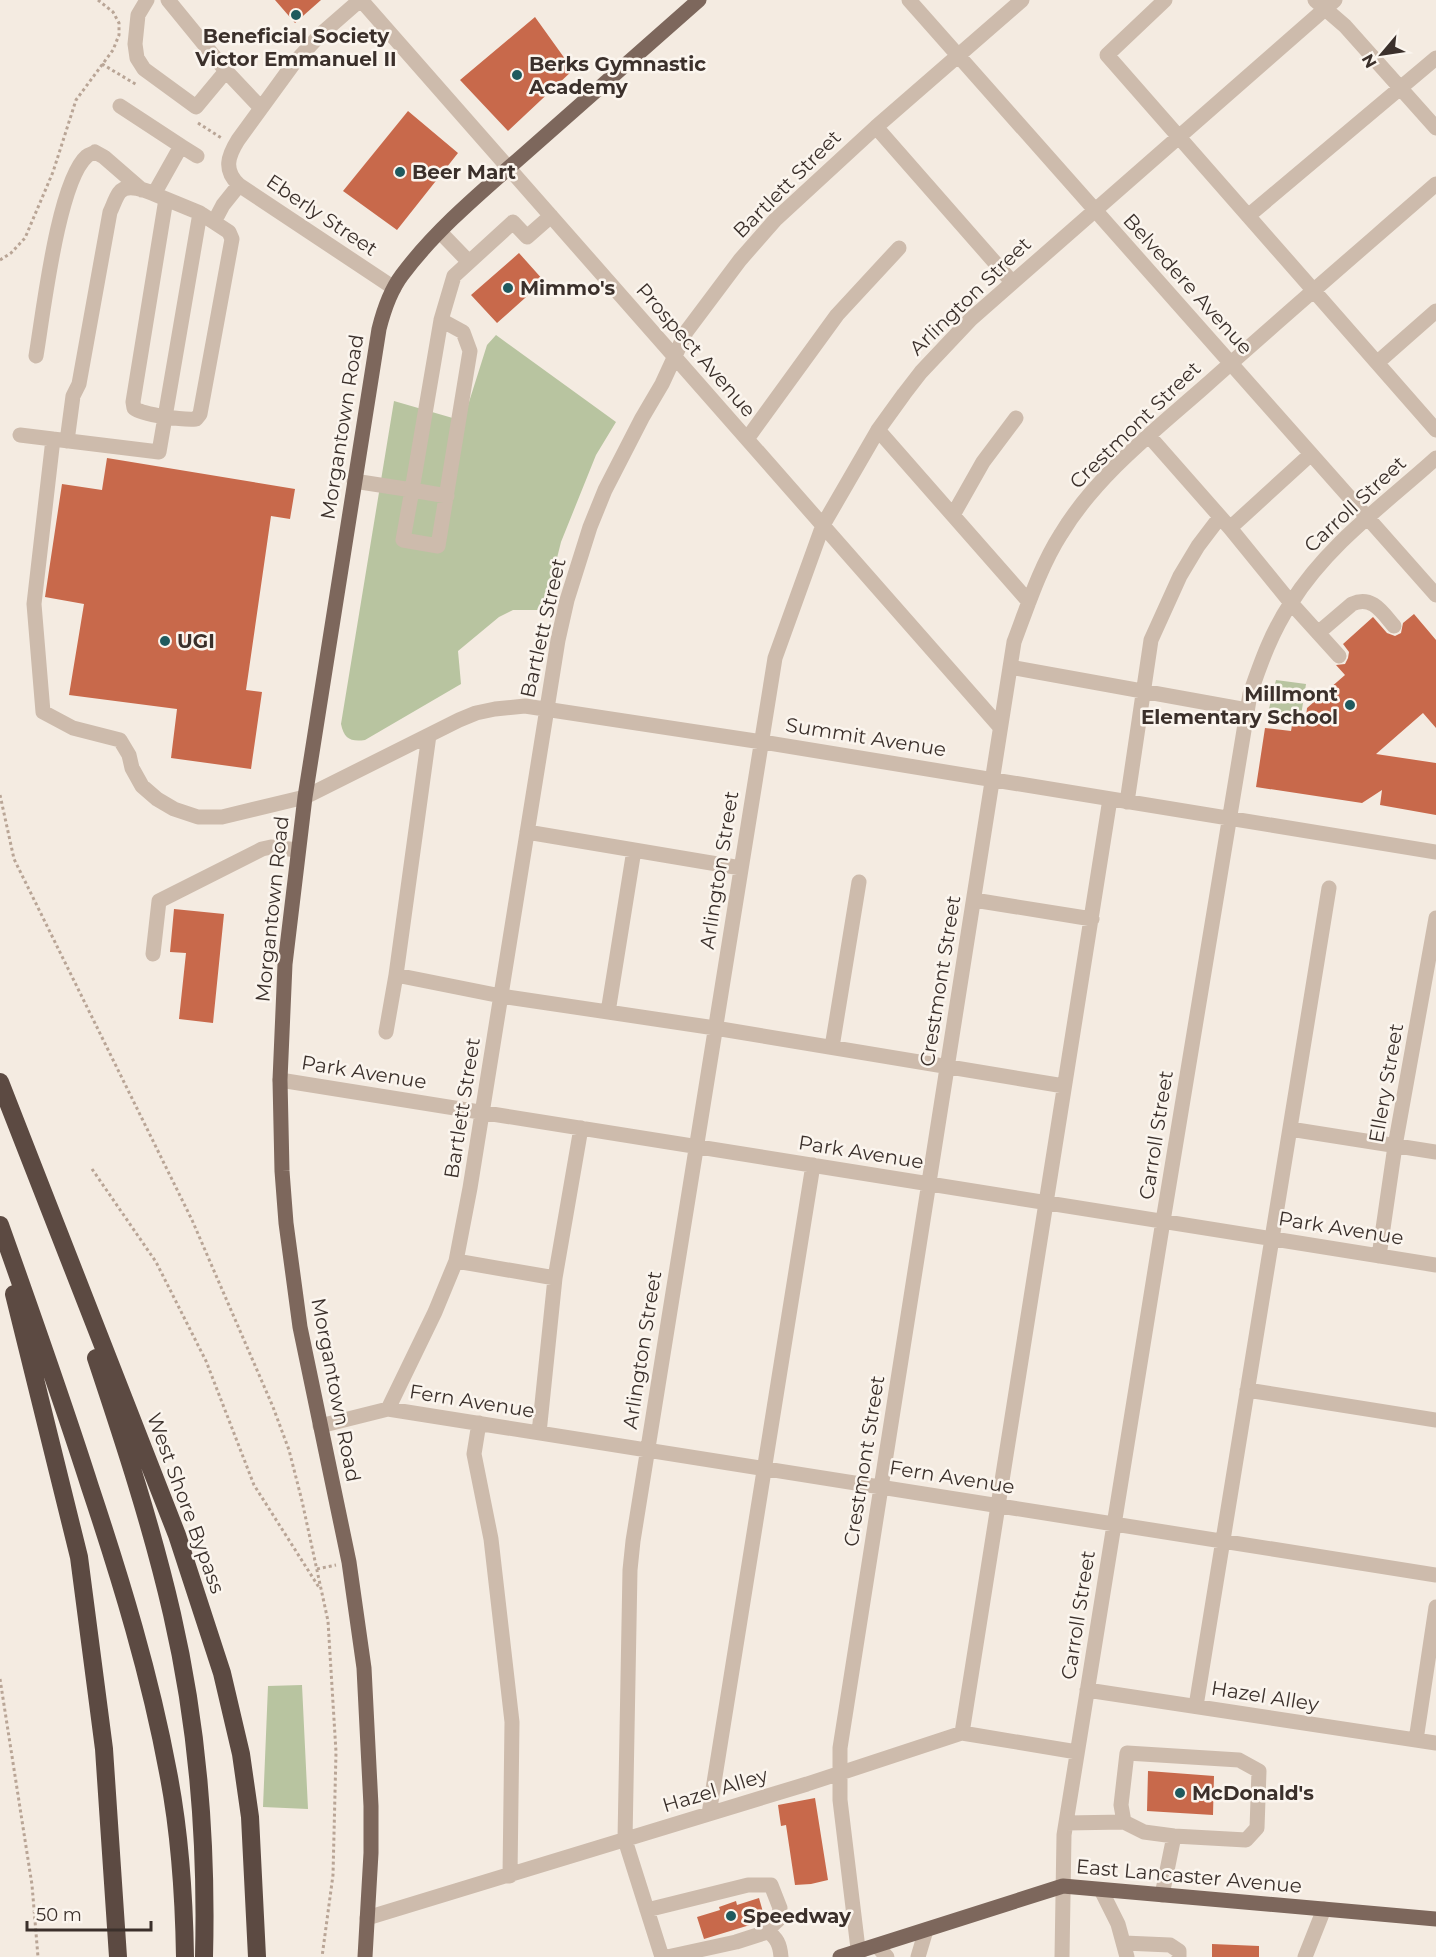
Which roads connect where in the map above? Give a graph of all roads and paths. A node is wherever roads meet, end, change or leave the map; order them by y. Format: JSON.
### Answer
{"nodes":[{"id":1,"x":98,"y":0,"type":"edge"},
{"id":2,"x":147,"y":0,"type":"edge"},
{"id":3,"x":168,"y":0,"type":"edge"},
{"id":4,"x":360,"y":0,"type":"edge"},
{"id":5,"x":699,"y":0,"type":"edge"},
{"id":6,"x":909,"y":0,"type":"edge"},
{"id":7,"x":1022,"y":0,"type":"edge"},
{"id":8,"x":1165,"y":0,"type":"edge"},
{"id":9,"x":1325,"y":3,"type":"edge"},
{"id":10,"x":958,"y":54,"type":"junction"},
{"id":11,"x":1436,"y":58,"type":"edge"},
{"id":12,"x":226,"y":71,"type":"junction"},
{"id":13,"x":1401,"y":88,"type":"junction"},
{"id":14,"x":120,"y":106,"type":"dead end"},
{"id":15,"x":261,"y":108,"type":"junction"},
{"id":16,"x":876,"y":127,"type":"junction"},
{"id":17,"x":1436,"y":128,"type":"edge"},
{"id":18,"x":1179,"y":136,"type":"junction"},
{"id":19,"x":181,"y":146,"type":"junction"},
{"id":20,"x":197,"y":156,"type":"dead end"},
{"id":21,"x":508,"y":168,"type":"junction"},
{"id":22,"x":235,"y":180,"type":"junction"},
{"id":23,"x":1436,"y":184,"type":"edge"},
{"id":24,"x":154,"y":194,"type":"junction"},
{"id":25,"x":1095,"y":209,"type":"junction"},
{"id":26,"x":200,"y":213,"type":"junction"},
{"id":27,"x":551,"y":216,"type":"junction"},
{"id":28,"x":1248,"y":216,"type":"junction"},
{"id":29,"x":214,"y":222,"type":"junction"},
{"id":30,"x":440,"y":232,"type":"junction"},
{"id":31,"x":899,"y":248,"type":"dead end"},
{"id":32,"x":0,"y":260,"type":"edge"},
{"id":33,"x":469,"y":262,"type":"junction"},
{"id":34,"x":1012,"y":282,"type":"junction"},
{"id":35,"x":394,"y":288,"type":"junction"},
{"id":36,"x":1314,"y":291,"type":"junction"},
{"id":37,"x":1436,"y":311,"type":"edge"},
{"id":38,"x":441,"y":320,"type":"junction"},
{"id":39,"x":36,"y":356,"type":"dead end"},
{"id":40,"x":675,"y":357,"type":"junction"},
{"id":41,"x":1378,"y":362,"type":"junction"},
{"id":42,"x":1231,"y":363,"type":"junction"},
{"id":43,"x":165,"y":415,"type":"junction"},
{"id":44,"x":1016,"y":418,"type":"dead end"},
{"id":45,"x":878,"y":430,"type":"junction"},
{"id":46,"x":1436,"y":430,"type":"edge"},
{"id":47,"x":20,"y":435,"type":"dead end"},
{"id":48,"x":1149,"y":436,"type":"junction"},
{"id":49,"x":747,"y":439,"type":"junction"},
{"id":50,"x":60,"y":440,"type":"junction"},
{"id":51,"x":1311,"y":454,"type":"junction"},
{"id":52,"x":1436,"y":458,"type":"edge"},
{"id":53,"x":354,"y":481,"type":"junction"},
{"id":54,"x":412,"y":490,"type":"junction"},
{"id":55,"x":447,"y":496,"type":"junction"},
{"id":56,"x":954,"y":515,"type":"junction"},
{"id":57,"x":1367,"y":517,"type":"junction"},
{"id":58,"x":1225,"y":522,"type":"junction"},
{"id":59,"x":823,"y":525,"type":"junction"},
{"id":60,"x":1436,"y":595,"type":"edge"},
{"id":61,"x":1029,"y":602,"type":"junction"},
{"id":62,"x":1291,"y":603,"type":"junction"},
{"id":63,"x":1394,"y":626,"type":"dead end"},
{"id":64,"x":1318,"y":633,"type":"junction"},
{"id":65,"x":1339,"y":656,"type":"dead end"},
{"id":66,"x":1010,"y":667,"type":"junction"},
{"id":67,"x":1144,"y":690,"type":"junction"},
{"id":68,"x":546,"y":709,"type":"junction"},
{"id":69,"x":1247,"y":710,"type":"junction"},
{"id":70,"x":1000,"y":727,"type":"junction"},
{"id":71,"x":429,"y":735,"type":"junction"},
{"id":72,"x":762,"y":742,"type":"junction"},
{"id":73,"x":992,"y":780,"type":"junction"},
{"id":74,"x":0,"y":795,"type":"edge"},
{"id":75,"x":305,"y":797,"type":"junction"},
{"id":76,"x":1110,"y":799,"type":"junction"},
{"id":77,"x":1127,"y":802,"type":"junction"},
{"id":78,"x":1229,"y":819,"type":"junction"},
{"id":79,"x":527,"y":832,"type":"junction"},
{"id":80,"x":298,"y":850,"type":"junction"},
{"id":81,"x":634,"y":850,"type":"junction"},
{"id":82,"x":1436,"y":852,"type":"edge"},
{"id":83,"x":741,"y":868,"type":"junction"},
{"id":84,"x":859,"y":882,"type":"dead end"},
{"id":85,"x":1329,"y":888,"type":"dead end"},
{"id":86,"x":974,"y":900,"type":"junction"},
{"id":87,"x":1436,"y":918,"type":"edge"},
{"id":88,"x":1092,"y":919,"type":"junction"},
{"id":89,"x":153,"y":954,"type":"dead end"},
{"id":90,"x":1432,"y":966,"type":"edge"},
{"id":91,"x":396,"y":975,"type":"junction"},
{"id":92,"x":501,"y":996,"type":"junction"},
{"id":93,"x":608,"y":1012,"type":"junction"},
{"id":94,"x":715,"y":1028,"type":"junction"},
{"id":95,"x":386,"y":1032,"type":"dead end"},
{"id":96,"x":832,"y":1047,"type":"junction"},
{"id":97,"x":948,"y":1065,"type":"junction"},
{"id":98,"x":280,"y":1080,"type":"junction"},
{"id":99,"x":0,"y":1082,"type":"edge"},
{"id":100,"x":1064,"y":1086,"type":"junction"},
{"id":101,"x":483,"y":1113,"type":"junction"},
{"id":102,"x":581,"y":1128,"type":"junction"},
{"id":103,"x":1290,"y":1129,"type":"junction"},
{"id":104,"x":23,"y":1139,"type":"junction"},
{"id":105,"x":1395,"y":1146,"type":"junction"},
{"id":106,"x":696,"y":1147,"type":"junction"},
{"id":107,"x":1436,"y":1152,"type":"edge"},
{"id":108,"x":813,"y":1165,"type":"junction"},
{"id":109,"x":92,"y":1169,"type":"dead end"},
{"id":110,"x":929,"y":1184,"type":"junction"},
{"id":111,"x":1046,"y":1202,"type":"junction"},
{"id":112,"x":1163,"y":1221,"type":"junction"},
{"id":113,"x":0,"y":1225,"type":"edge"},
{"id":114,"x":1272,"y":1239,"type":"junction"},
{"id":115,"x":0,"y":1246,"type":"edge"},
{"id":116,"x":1379,"y":1256,"type":"junction"},
{"id":117,"x":456,"y":1261,"type":"junction"},
{"id":118,"x":1436,"y":1265,"type":"edge"},
{"id":119,"x":555,"y":1278,"type":"junction"},
{"id":120,"x":1247,"y":1390,"type":"junction"},
{"id":121,"x":388,"y":1409,"type":"junction"},
{"id":122,"x":1436,"y":1420,"type":"edge"},
{"id":123,"x":479,"y":1424,"type":"junction"},
{"id":124,"x":320,"y":1426,"type":"junction"},
{"id":125,"x":539,"y":1433,"type":"junction"},
{"id":126,"x":647,"y":1450,"type":"junction"},
{"id":127,"x":764,"y":1468,"type":"junction"},
{"id":128,"x":882,"y":1487,"type":"junction"},
{"id":129,"x":998,"y":1505,"type":"junction"},
{"id":130,"x":1114,"y":1524,"type":"junction"},
{"id":131,"x":1222,"y":1541,"type":"junction"},
{"id":132,"x":1436,"y":1575,"type":"edge"},
{"id":133,"x":322,"y":1593,"type":"junction"},
{"id":134,"x":1436,"y":1607,"type":"edge"},
{"id":135,"x":0,"y":1679,"type":"edge"},
{"id":136,"x":1087,"y":1690,"type":"junction"},
{"id":137,"x":1196,"y":1706,"type":"junction"},
{"id":138,"x":962,"y":1733,"type":"junction"},
{"id":139,"x":1416,"y":1740,"type":"junction"},
{"id":140,"x":1436,"y":1743,"type":"edge"},
{"id":141,"x":1077,"y":1752,"type":"junction"},
{"id":142,"x":840,"y":1773,"type":"junction"},
{"id":143,"x":709,"y":1814,"type":"junction"},
{"id":144,"x":1124,"y":1821,"type":"junction"},
{"id":145,"x":1066,"y":1823,"type":"junction"},
{"id":146,"x":1174,"y":1836,"type":"junction"},
{"id":147,"x":625,"y":1840,"type":"junction"},
{"id":148,"x":510,"y":1876,"type":"junction"},
{"id":149,"x":1063,"y":1886,"type":"junction"},
{"id":150,"x":1101,"y":1890,"type":"junction"},
{"id":151,"x":1162,"y":1895,"type":"junction"},
{"id":152,"x":1324,"y":1909,"type":"junction"},
{"id":153,"x":647,"y":1911,"type":"junction"},
{"id":154,"x":368,"y":1918,"type":"junction"},
{"id":155,"x":1436,"y":1919,"type":"edge"},
{"id":156,"x":766,"y":1930,"type":"junction"},
{"id":157,"x":926,"y":1930,"type":"junction"},
{"id":158,"x":1126,"y":1950,"type":"edge"},
{"id":159,"x":882,"y":1951,"type":"edge"},
{"id":160,"x":716,"y":1952,"type":"edge"},
{"id":161,"x":858,"y":1954,"type":"edge"},
{"id":162,"x":38,"y":1957,"type":"edge"},
{"id":163,"x":118,"y":1957,"type":"edge"},
{"id":164,"x":185,"y":1957,"type":"edge"},
{"id":165,"x":204,"y":1957,"type":"edge"},
{"id":166,"x":257,"y":1957,"type":"edge"},
{"id":167,"x":322,"y":1957,"type":"edge"},
{"id":168,"x":365,"y":1957,"type":"edge"},
{"id":169,"x":662,"y":1957,"type":"edge"},
{"id":170,"x":667,"y":1957,"type":"edge"},
{"id":171,"x":781,"y":1957,"type":"edge"},
{"id":172,"x":840,"y":1957,"type":"edge"},
{"id":173,"x":918,"y":1957,"type":"edge"},
{"id":174,"x":1062,"y":1957,"type":"edge"},
{"id":175,"x":1179,"y":1957,"type":"edge"},
{"id":176,"x":1305,"y":1957,"type":"edge"}],
"edges":[{"from":1,"to":32,"type":"path"},
{"from":2,"to":12,"type":"street"},
{"from":3,"to":12,"type":"street"},
{"from":4,"to":15,"type":"street"},
{"from":4,"to":21,"type":"street","name":"Prospect Avenue"},
{"from":5,"to":21,"type":"main road","name":"Morgantown Road"},
{"from":6,"to":10,"type":"street","name":"Belvedere Avenue"},
{"from":7,"to":10,"type":"street","name":"Bartlett Street"},
{"from":8,"to":18,"type":"street"},
{"from":9,"to":13,"type":"street"},
{"from":9,"to":18,"type":"street","name":"Arlington Street"},
{"from":10,"to":16,"type":"street","name":"Bartlett Street"},
{"from":10,"to":25,"type":"street","name":"Belvedere Avenue"},
{"from":11,"to":13,"type":"street"},
{"from":12,"to":15,"type":"street"},
{"from":13,"to":17,"type":"street"},
{"from":13,"to":28,"type":"street"},
{"from":14,"to":19,"type":"street"},
{"from":15,"to":22,"type":"street"},
{"from":16,"to":34,"type":"street"},
{"from":16,"to":40,"type":"street","name":"Bartlett Street"},
{"from":18,"to":25,"type":"street","name":"Arlington Street"},
{"from":18,"to":28,"type":"street"},
{"from":19,"to":20,"type":"street"},
{"from":19,"to":24,"type":"street"},
{"from":21,"to":27,"type":"street","name":"Prospect Avenue"},
{"from":21,"to":30,"type":"main road","name":"Morgantown Road"},
{"from":22,"to":29,"type":"street"},
{"from":22,"to":35,"type":"street","name":"Eberly Street"},
{"from":23,"to":36,"type":"street","name":"Crestmont Street"},
{"from":24,"to":26,"type":"street"},
{"from":24,"to":39,"type":"street"},
{"from":24,"to":43,"type":"street"},
{"from":24,"to":50,"type":"street"},
{"from":25,"to":34,"type":"street","name":"Arlington Street"},
{"from":25,"to":42,"type":"street","name":"Belvedere Avenue"},
{"from":26,"to":29,"type":"street"},
{"from":26,"to":43,"type":"street"},
{"from":27,"to":33,"type":"street"},
{"from":27,"to":40,"type":"street","name":"Prospect Avenue"},
{"from":28,"to":36,"type":"street"},
{"from":29,"to":43,"type":"street"},
{"from":30,"to":33,"type":"street"},
{"from":30,"to":35,"type":"main road","name":"Morgantown Road"},
{"from":31,"to":49,"type":"street"},
{"from":33,"to":38,"type":"street"},
{"from":34,"to":45,"type":"street","name":"Arlington Street"},
{"from":35,"to":53,"type":"main road","name":"Morgantown Road"},
{"from":36,"to":41,"type":"street"},
{"from":36,"to":42,"type":"street","name":"Crestmont Street"},
{"from":37,"to":41,"type":"street"},
{"from":38,"to":54,"type":"street"},
{"from":38,"to":55,"type":"street"},
{"from":40,"to":49,"type":"street","name":"Prospect Avenue"},
{"from":40,"to":68,"type":"street","name":"Bartlett Street"},
{"from":41,"to":46,"type":"street"},
{"from":42,"to":48,"type":"street","name":"Crestmont Street"},
{"from":42,"to":51,"type":"street","name":"Belvedere Avenue"},
{"from":43,"to":50,"type":"street"},
{"from":44,"to":56,"type":"street"},
{"from":45,"to":56,"type":"street"},
{"from":45,"to":59,"type":"street","name":"Arlington Street"},
{"from":47,"to":50,"type":"street"},
{"from":48,"to":58,"type":"street"},
{"from":48,"to":61,"type":"street","name":"Crestmont Street"},
{"from":49,"to":59,"type":"street","name":"Prospect Avenue"},
{"from":50,"to":75,"type":"street","name":"Summit Avenue"},
{"from":51,"to":57,"type":"street","name":"Belvedere Avenue"},
{"from":51,"to":58,"type":"street"},
{"from":52,"to":57,"type":"street","name":"Carroll Street"},
{"from":53,"to":54,"type":"street"},
{"from":53,"to":75,"type":"main road","name":"Morgantown Road"},
{"from":54,"to":55,"type":"street"},
{"from":54,"to":55,"type":"street"},
{"from":56,"to":61,"type":"street"},
{"from":57,"to":60,"type":"street","name":"Belvedere Avenue"},
{"from":57,"to":62,"type":"street","name":"Carroll Street"},
{"from":58,"to":62,"type":"street"},
{"from":58,"to":67,"type":"street"},
{"from":59,"to":70,"type":"street","name":"Prospect Avenue"},
{"from":59,"to":72,"type":"street","name":"Arlington Street"},
{"from":61,"to":66,"type":"street","name":"Crestmont Street"},
{"from":62,"to":64,"type":"street"},
{"from":62,"to":69,"type":"street","name":"Carroll Street"},
{"from":63,"to":64,"type":"street"},
{"from":64,"to":65,"type":"street"},
{"from":66,"to":67,"type":"street"},
{"from":66,"to":70,"type":"street","name":"Crestmont Street"},
{"from":67,"to":69,"type":"street"},
{"from":67,"to":77,"type":"street"},
{"from":68,"to":71,"type":"street","name":"Summit Avenue"},
{"from":68,"to":72,"type":"street","name":"Summit Avenue"},
{"from":68,"to":79,"type":"street","name":"Bartlett Street"},
{"from":69,"to":78,"type":"street","name":"Carroll Street"},
{"from":70,"to":73,"type":"street","name":"Crestmont Street"},
{"from":71,"to":75,"type":"street","name":"Summit Avenue"},
{"from":71,"to":91,"type":"street"},
{"from":72,"to":73,"type":"street","name":"Summit Avenue"},
{"from":72,"to":83,"type":"street","name":"Arlington Street"},
{"from":73,"to":76,"type":"street","name":"Summit Avenue"},
{"from":73,"to":86,"type":"street","name":"Crestmont Street"},
{"from":74,"to":133,"type":"path"},
{"from":75,"to":80,"type":"main road","name":"Morgantown Road"},
{"from":76,"to":77,"type":"street","name":"Summit Avenue"},
{"from":76,"to":88,"type":"street"},
{"from":77,"to":78,"type":"street","name":"Summit Avenue"},
{"from":78,"to":82,"type":"street","name":"Summit Avenue"},
{"from":78,"to":112,"type":"street","name":"Carroll Street"},
{"from":79,"to":81,"type":"street"},
{"from":79,"to":92,"type":"street","name":"Bartlett Street"},
{"from":80,"to":89,"type":"street"},
{"from":80,"to":98,"type":"main road","name":"Morgantown Road"},
{"from":81,"to":83,"type":"street"},
{"from":81,"to":93,"type":"street"},
{"from":83,"to":94,"type":"street","name":"Arlington Street"},
{"from":84,"to":96,"type":"street"},
{"from":85,"to":103,"type":"street"},
{"from":86,"to":88,"type":"street"},
{"from":86,"to":97,"type":"street","name":"Crestmont Street"},
{"from":87,"to":90,"type":"street","name":"Ellery Street"},
{"from":88,"to":100,"type":"street"},
{"from":90,"to":105,"type":"street","name":"Ellery Street"},
{"from":91,"to":92,"type":"street"},
{"from":91,"to":95,"type":"street"},
{"from":92,"to":93,"type":"street"},
{"from":92,"to":101,"type":"street","name":"Bartlett Street"},
{"from":93,"to":94,"type":"street"},
{"from":94,"to":96,"type":"street"},
{"from":94,"to":106,"type":"street","name":"Arlington Street"},
{"from":96,"to":97,"type":"street"},
{"from":97,"to":100,"type":"street"},
{"from":97,"to":110,"type":"street","name":"Crestmont Street"},
{"from":98,"to":101,"type":"street","name":"Park Avenue"},
{"from":98,"to":124,"type":"main road","name":"Morgantown Road"},
{"from":99,"to":104,"type":"highway","name":"West Shore Bypass"},
{"from":100,"to":111,"type":"street"},
{"from":101,"to":102,"type":"street","name":"Park Avenue"},
{"from":101,"to":117,"type":"street","name":"Bartlett Street"},
{"from":102,"to":106,"type":"street","name":"Park Avenue"},
{"from":102,"to":119,"type":"street"},
{"from":103,"to":105,"type":"street"},
{"from":103,"to":114,"type":"street"},
{"from":104,"to":165,"type":"highway"},
{"from":104,"to":166,"type":"highway","name":"West Shore Bypass"},
{"from":105,"to":107,"type":"street"},
{"from":105,"to":116,"type":"street","name":"Ellery Street"},
{"from":106,"to":108,"type":"street","name":"Park Avenue"},
{"from":106,"to":126,"type":"street","name":"Arlington Street"},
{"from":108,"to":110,"type":"street","name":"Park Avenue"},
{"from":108,"to":127,"type":"street"},
{"from":109,"to":133,"type":"path"},
{"from":110,"to":111,"type":"street","name":"Park Avenue"},
{"from":110,"to":128,"type":"street","name":"Crestmont Street"},
{"from":111,"to":112,"type":"street","name":"Park Avenue"},
{"from":111,"to":129,"type":"street"},
{"from":112,"to":114,"type":"street","name":"Park Avenue"},
{"from":112,"to":130,"type":"street","name":"Carroll Street"},
{"from":113,"to":164,"type":"highway"},
{"from":114,"to":116,"type":"street","name":"Park Avenue"},
{"from":114,"to":120,"type":"street"},
{"from":115,"to":163,"type":"highway"},
{"from":116,"to":118,"type":"street","name":"Park Avenue"},
{"from":117,"to":119,"type":"street"},
{"from":117,"to":121,"type":"street","name":"Bartlett Street"},
{"from":119,"to":125,"type":"street"},
{"from":120,"to":122,"type":"street"},
{"from":120,"to":131,"type":"street"},
{"from":121,"to":123,"type":"street","name":"Fern Avenue"},
{"from":121,"to":124,"type":"street","name":"Fern Avenue"},
{"from":123,"to":125,"type":"street","name":"Fern Avenue"},
{"from":123,"to":148,"type":"street"},
{"from":124,"to":154,"type":"main road","name":"Morgantown Road"},
{"from":125,"to":126,"type":"street","name":"Fern Avenue"},
{"from":126,"to":127,"type":"street","name":"Fern Avenue"},
{"from":126,"to":147,"type":"street","name":"Arlington Street"},
{"from":127,"to":128,"type":"street","name":"Fern Avenue"},
{"from":127,"to":143,"type":"street"},
{"from":128,"to":129,"type":"street","name":"Fern Avenue"},
{"from":128,"to":142,"type":"street","name":"Crestmont Street"},
{"from":129,"to":130,"type":"street","name":"Fern Avenue"},
{"from":129,"to":138,"type":"street"},
{"from":130,"to":131,"type":"street","name":"Fern Avenue"},
{"from":130,"to":136,"type":"street","name":"Carroll Street"},
{"from":131,"to":132,"type":"street","name":"Fern Avenue"},
{"from":131,"to":137,"type":"street"},
{"from":133,"to":167,"type":"path"},
{"from":134,"to":139,"type":"street"},
{"from":135,"to":162,"type":"path"},
{"from":136,"to":137,"type":"street","name":"Hazel Alley"},
{"from":136,"to":141,"type":"street","name":"Carroll Street"},
{"from":137,"to":139,"type":"street","name":"Hazel Alley"},
{"from":138,"to":141,"type":"street","name":"Hazel Alley"},
{"from":138,"to":142,"type":"street","name":"Hazel Alley"},
{"from":139,"to":140,"type":"street","name":"Hazel Alley"},
{"from":141,"to":145,"type":"street","name":"Carroll Street"},
{"from":142,"to":143,"type":"street","name":"Hazel Alley"},
{"from":142,"to":161,"type":"street","name":"Crestmont Street"},
{"from":143,"to":147,"type":"street","name":"Hazel Alley"},
{"from":144,"to":145,"type":"street"},
{"from":144,"to":146,"type":"street"},
{"from":144,"to":146,"type":"street"},
{"from":145,"to":149,"type":"street","name":"Carroll Street"},
{"from":146,"to":151,"type":"street"},
{"from":147,"to":148,"type":"street","name":"Hazel Alley"},
{"from":147,"to":153,"type":"street","name":"Arlington Street"},
{"from":148,"to":154,"type":"street","name":"Hazel Alley"},
{"from":149,"to":150,"type":"main road","name":"East Lancaster Avenue"},
{"from":149,"to":157,"type":"main road","name":"East Lancaster Avenue"},
{"from":149,"to":174,"type":"street","name":"Carroll Street"},
{"from":150,"to":151,"type":"main road","name":"East Lancaster Avenue"},
{"from":150,"to":158,"type":"street"},
{"from":151,"to":152,"type":"main road","name":"East Lancaster Avenue"},
{"from":152,"to":155,"type":"main road","name":"East Lancaster Avenue"},
{"from":152,"to":176,"type":"street"},
{"from":153,"to":156,"type":"street"},
{"from":153,"to":169,"type":"street","name":"Arlington Street"},
{"from":154,"to":168,"type":"main road","name":"Morgantown Road"},
{"from":156,"to":160,"type":"street"},
{"from":156,"to":171,"type":"street"},
{"from":157,"to":159,"type":"main road","name":"East Lancaster Avenue"},
{"from":157,"to":173,"type":"street"},
{"from":158,"to":175,"type":"street"},
{"from":159,"to":161,"type":"main road","name":"East Lancaster Avenue"},
{"from":160,"to":170,"type":"street"},
{"from":161,"to":172,"type":"main road","name":"East Lancaster Avenue"}]}
